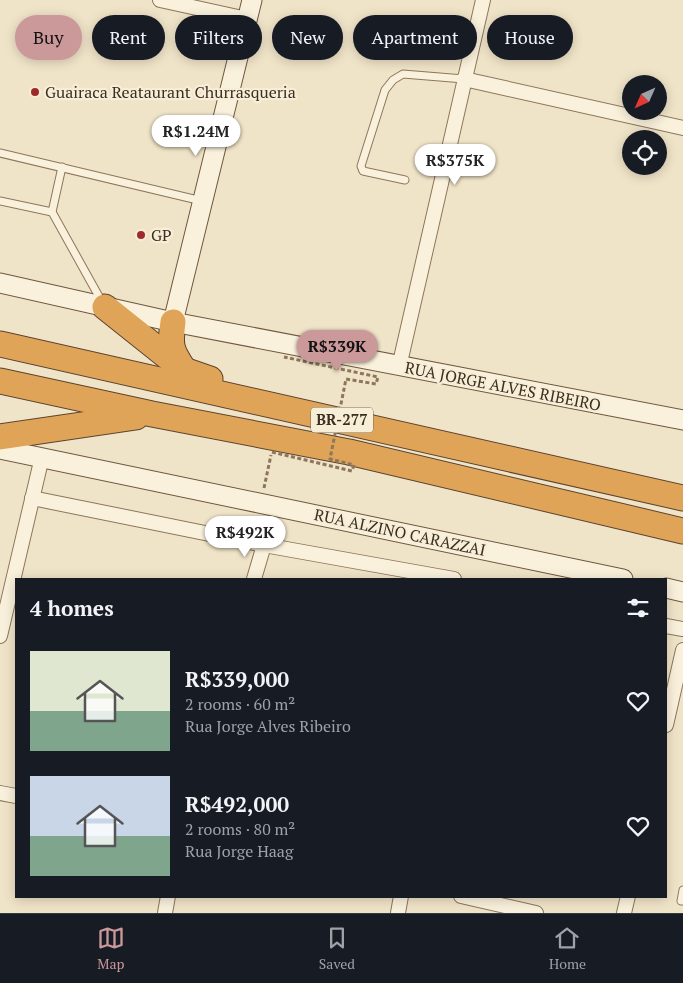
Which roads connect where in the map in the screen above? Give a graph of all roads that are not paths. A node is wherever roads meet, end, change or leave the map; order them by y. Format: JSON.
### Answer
{"nodes":[{"id":1,"x":160,"y":0,"type":"edge"},
{"id":2,"x":252,"y":0,"type":"edge"},
{"id":3,"x":482,"y":0,"type":"edge"},
{"id":4,"x":229,"y":15,"type":"edge"},
{"id":5,"x":248,"y":15,"type":"edge"},
{"id":6,"x":237,"y":60,"type":"edge"},
{"id":7,"x":464,"y":79,"type":"junction"},
{"id":8,"x":683,"y":128,"type":"edge"},
{"id":9,"x":0,"y":154,"type":"edge"},
{"id":10,"x":62,"y":167,"type":"junction"},
{"id":11,"x":405,"y":180,"type":"dead end"},
{"id":12,"x":0,"y":201,"type":"edge"},
{"id":13,"x":202,"y":201,"type":"junction"},
{"id":14,"x":52,"y":212,"type":"junction"},
{"id":15,"x":0,"y":283,"type":"edge"},
{"id":16,"x":105,"y":307,"type":"junction"},
{"id":17,"x":173,"y":322,"type":"junction"},
{"id":18,"x":0,"y":344,"type":"edge"},
{"id":19,"x":399,"y":367,"type":"junction"},
{"id":20,"x":184,"y":370,"type":"junction"},
{"id":21,"x":0,"y":381,"type":"edge"},
{"id":22,"x":277,"y":405,"type":"junction"},
{"id":23,"x":152,"y":414,"type":"junction"},
{"id":24,"x":683,"y":420,"type":"edge"},
{"id":25,"x":0,"y":437,"type":"edge"},
{"id":26,"x":0,"y":449,"type":"edge"},
{"id":27,"x":350,"y":452,"type":"junction"},
{"id":28,"x":42,"y":457,"type":"junction"},
{"id":29,"x":32,"y":498,"type":"junction"},
{"id":30,"x":683,"y":498,"type":"edge"},
{"id":31,"x":683,"y":531,"type":"edge"},
{"id":32,"x":264,"y":544,"type":"junction"},
{"id":33,"x":683,"y":546,"type":"edge"},
{"id":34,"x":254,"y":578,"type":"edge"},
{"id":35,"x":449,"y":578,"type":"edge"},
{"id":36,"x":618,"y":578,"type":"edge"},
{"id":37,"x":667,"y":588,"type":"edge"},
{"id":38,"x":683,"y":592,"type":"edge"},
{"id":39,"x":667,"y":626,"type":"edge"},
{"id":40,"x":683,"y":629,"type":"edge"},
{"id":41,"x":0,"y":636,"type":"edge"},
{"id":42,"x":683,"y":650,"type":"edge"},
{"id":43,"x":667,"y":721,"type":"edge"},
{"id":44,"x":0,"y":792,"type":"edge"},
{"id":45,"x":15,"y":796,"type":"edge"},
{"id":46,"x":683,"y":890,"type":"edge"},
{"id":47,"x":168,"y":898,"type":"edge"},
{"id":48,"x":401,"y":898,"type":"edge"},
{"id":49,"x":470,"y":898,"type":"edge"},
{"id":50,"x":628,"y":898,"type":"edge"},
{"id":51,"x":683,"y":901,"type":"edge"},
{"id":52,"x":165,"y":913,"type":"edge"},
{"id":53,"x":398,"y":913,"type":"edge"},
{"id":54,"x":536,"y":913,"type":"edge"},
{"id":55,"x":624,"y":913,"type":"edge"}],
"edges":[{"from":1,"to":4,"type":"street"},
{"from":2,"to":5,"type":"main road"},
{"from":3,"to":7,"type":"street"},
{"from":6,"to":13,"type":"main road"},
{"from":7,"to":8,"type":"street"},
{"from":7,"to":11,"type":"lane"},
{"from":7,"to":19,"type":"street"},
{"from":9,"to":10,"type":"lane"},
{"from":10,"to":13,"type":"lane"},
{"from":10,"to":14,"type":"lane"},
{"from":12,"to":14,"type":"lane"},
{"from":13,"to":17,"type":"main road"},
{"from":14,"to":16,"type":"lane"},
{"from":15,"to":16,"type":"main road","name":"RUA JORGE ALVES RIBEIRO"},
{"from":16,"to":17,"type":"main road","name":"RUA JORGE ALVES RIBEIRO"},
{"from":16,"to":20,"type":"highway"},
{"from":17,"to":19,"type":"main road","name":"RUA JORGE ALVES RIBEIRO"},
{"from":17,"to":20,"type":"highway"},
{"from":18,"to":22,"type":"highway","number":"BR-277"},
{"from":19,"to":24,"type":"main road","name":"RUA JORGE ALVES RIBEIRO"},
{"from":20,"to":22,"type":"highway"},
{"from":21,"to":23,"type":"highway","number":"BR-277"},
{"from":22,"to":30,"type":"highway","number":"BR-277"},
{"from":23,"to":25,"type":"highway"},
{"from":23,"to":27,"type":"highway","number":"BR-277"},
{"from":26,"to":28,"type":"main road","name":"RUA ALZINO CARAZZAI"},
{"from":27,"to":31,"type":"highway","number":"BR-277"},
{"from":27,"to":33,"type":"highway"},
{"from":28,"to":29,"type":"street"},
{"from":28,"to":36,"type":"main road","name":"RUA ALZINO CARAZZAI"},
{"from":29,"to":32,"type":"street"},
{"from":29,"to":41,"type":"street"},
{"from":32,"to":34,"type":"street"},
{"from":32,"to":35,"type":"street"},
{"from":37,"to":38,"type":"main road"},
{"from":39,"to":40,"type":"street"},
{"from":42,"to":43,"type":"street"},
{"from":44,"to":45,"type":"street"},
{"from":46,"to":51,"type":"lane"},
{"from":47,"to":52,"type":"street"},
{"from":48,"to":53,"type":"street"},
{"from":49,"to":54,"type":"street"},
{"from":50,"to":55,"type":"street"}]}
